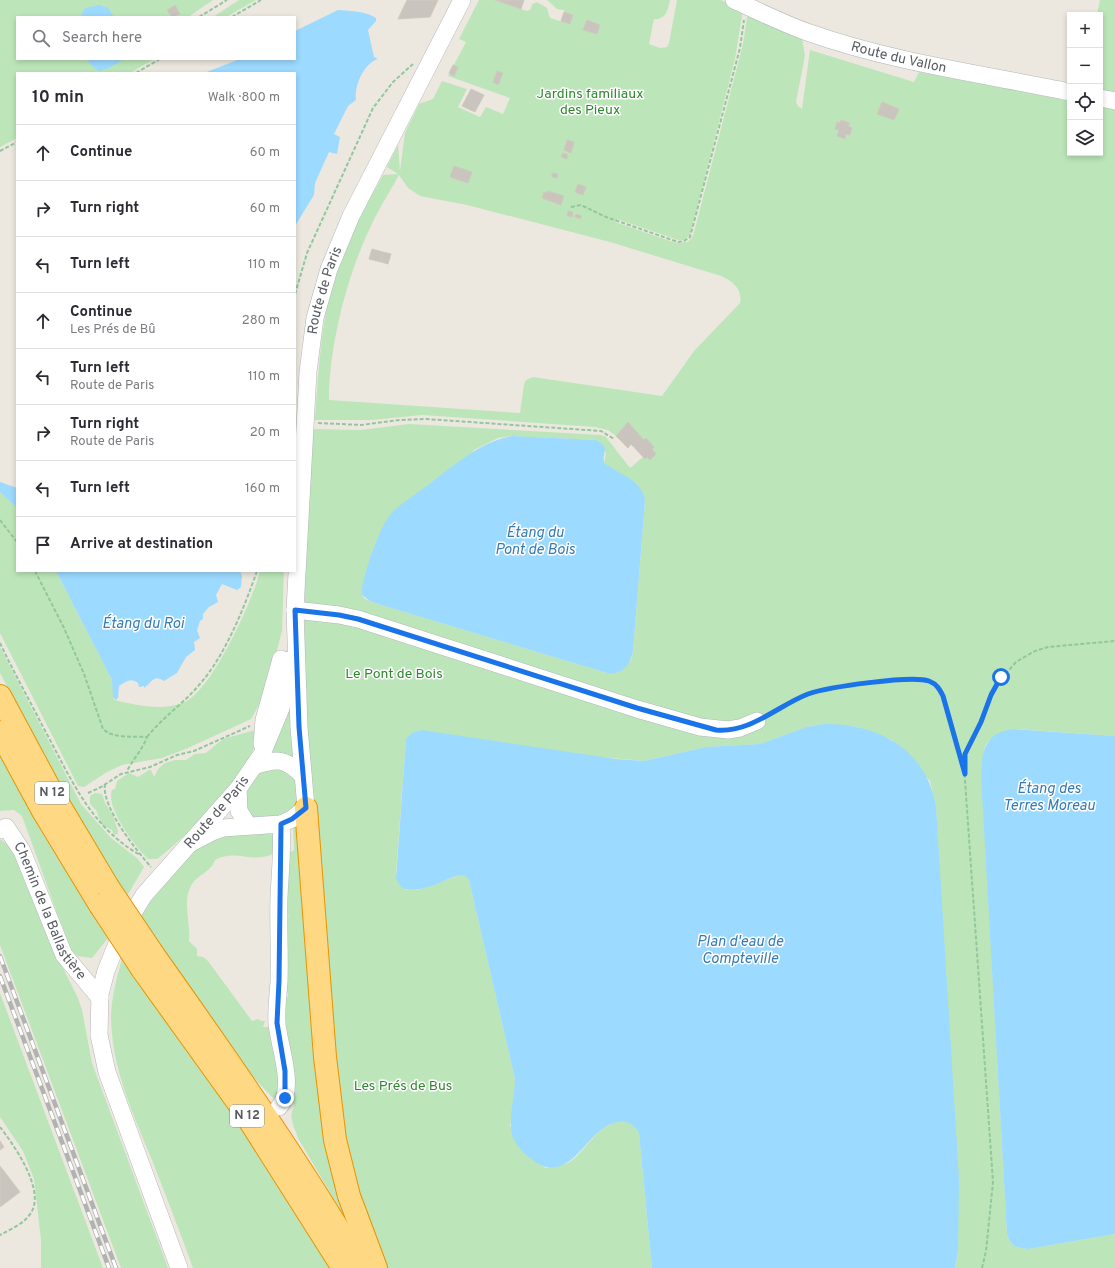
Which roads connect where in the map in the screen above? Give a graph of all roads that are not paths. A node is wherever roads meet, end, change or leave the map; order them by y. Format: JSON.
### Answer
{"nodes":[{"id":1,"x":462,"y":0,"type":"edge"},
{"id":2,"x":741,"y":3,"type":"edge"},
{"id":3,"x":1067,"y":91,"type":"edge"},
{"id":4,"x":1103,"y":99,"type":"edge"},
{"id":5,"x":1115,"y":101,"type":"edge"},
{"id":6,"x":295,"y":610,"type":"junction"},
{"id":7,"x":292,"y":638,"type":"junction"},
{"id":8,"x":0,"y":696,"type":"edge"},
{"id":9,"x":757,"y":721,"type":"road end"},
{"id":10,"x":0,"y":732,"type":"edge"},
{"id":11,"x":258,"y":760,"type":"junction"},
{"id":12,"x":303,"y":776,"type":"junction"},
{"id":13,"x":238,"y":789,"type":"junction"},
{"id":14,"x":306,"y":808,"type":"junction"},
{"id":15,"x":281,"y":824,"type":"junction"},
{"id":16,"x":248,"y":825,"type":"junction"},
{"id":17,"x":3,"y":828,"type":"edge"},
{"id":18,"x":189,"y":844,"type":"junction"},
{"id":19,"x":104,"y":896,"type":"junction"},
{"id":20,"x":148,"y":962,"type":"junction"},
{"id":21,"x":100,"y":998,"type":"junction"},
{"id":22,"x":279,"y":1107,"type":"dead end"},
{"id":23,"x":179,"y":1268,"type":"edge"},
{"id":24,"x":343,"y":1268,"type":"edge"},
{"id":25,"x":362,"y":1268,"type":"edge"},
{"id":26,"x":376,"y":1268,"type":"edge"}],
"edges":[{"from":1,"to":6,"type":"street","name":"Route de Paris"},
{"from":2,"to":3,"type":"street","name":"Route du Vallon"},
{"from":4,"to":5,"type":"street"},
{"from":6,"to":7,"type":"street","name":"Route de Paris"},
{"from":6,"to":9,"type":"street"},
{"from":6,"to":12,"type":"street","name":"Route de Paris"},
{"from":7,"to":11,"type":"street"},
{"from":7,"to":11,"type":"street","name":"Route de Paris"},
{"from":8,"to":19,"type":"highway","number":"N 12"},
{"from":10,"to":19,"type":"highway","number":"N 12"},
{"from":11,"to":12,"type":"street"},
{"from":11,"to":13,"type":"street","name":"Route de Paris"},
{"from":12,"to":14,"type":"street","name":"Route de Paris"},
{"from":13,"to":16,"type":"street"},
{"from":13,"to":18,"type":"street","name":"Route de Paris"},
{"from":14,"to":15,"type":"street","name":"Route de Paris"},
{"from":14,"to":26,"type":"highway"},
{"from":15,"to":16,"type":"street","name":"Route de Paris"},
{"from":15,"to":22,"type":"street"},
{"from":16,"to":18,"type":"street","name":"Route de Paris"},
{"from":17,"to":21,"type":"street","name":"Chemin de la Ballastière"},
{"from":18,"to":21,"type":"street"},
{"from":19,"to":20,"type":"highway","number":"N 12","bridge":true},
{"from":20,"to":24,"type":"highway","number":"N 12"},
{"from":20,"to":25,"type":"highway","number":"N 12"},
{"from":21,"to":23,"type":"street"}]}
